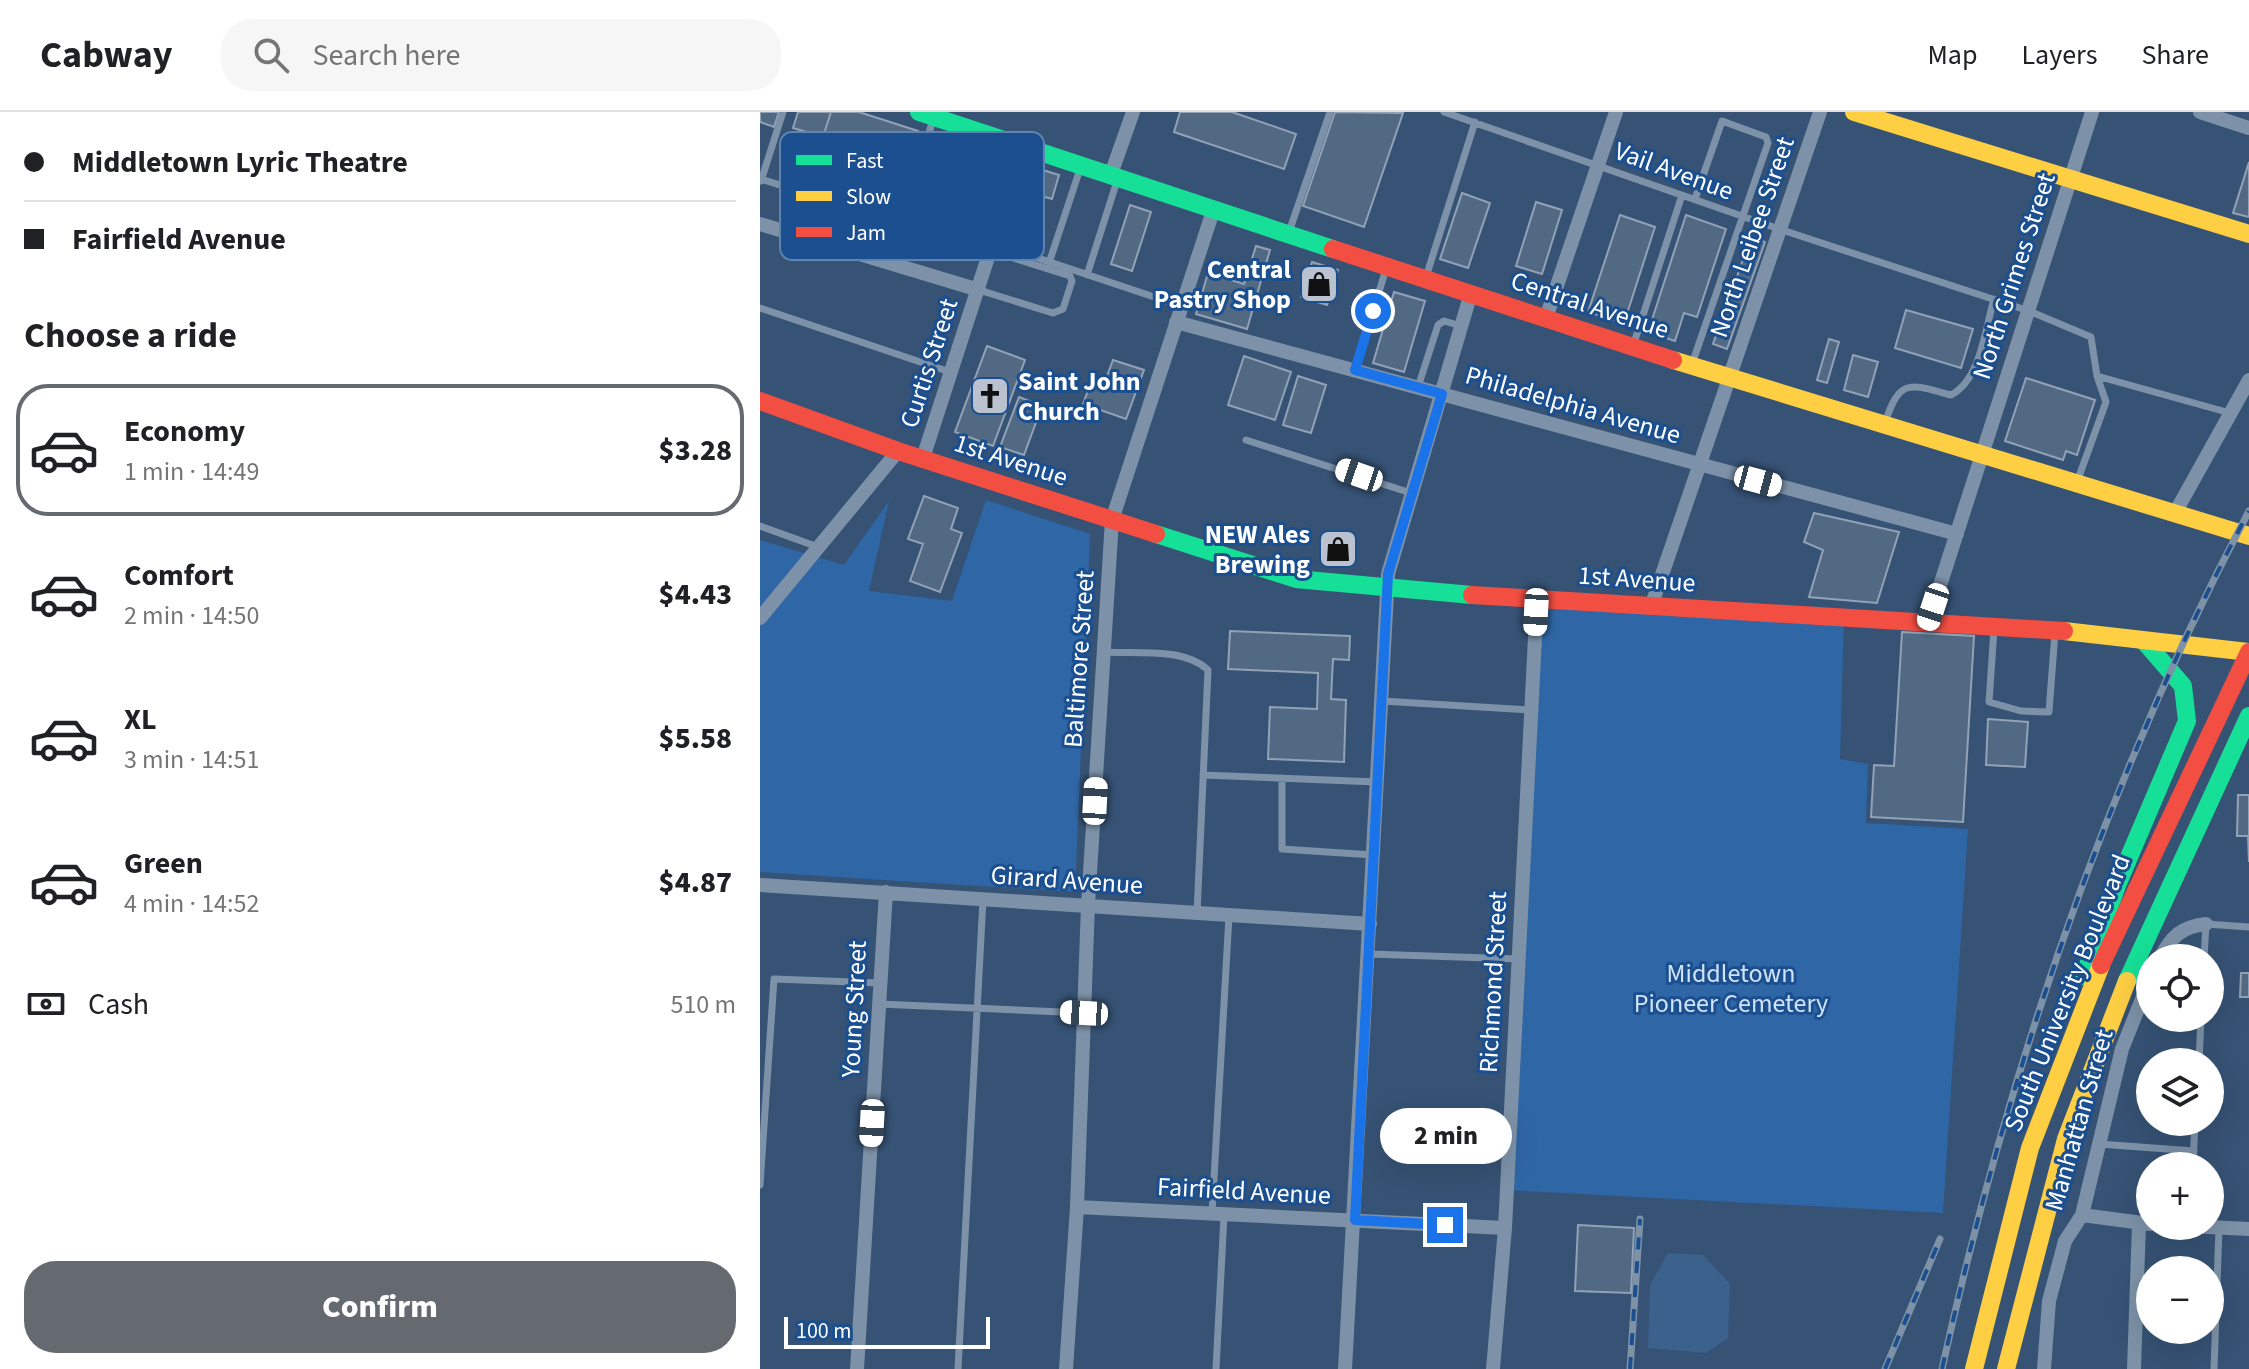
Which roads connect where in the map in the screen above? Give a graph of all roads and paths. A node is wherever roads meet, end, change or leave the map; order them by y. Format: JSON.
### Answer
{"nodes":[{"id":1,"x":783,"y":112,"type":"edge"},
{"id":2,"x":1133,"y":112,"type":"edge"},
{"id":3,"x":1330,"y":112,"type":"edge"},
{"id":4,"x":1444,"y":112,"type":"edge"},
{"id":5,"x":1616,"y":112,"type":"edge"},
{"id":6,"x":1820,"y":112,"type":"edge"},
{"id":7,"x":1854,"y":112,"type":"edge"},
{"id":8,"x":2092,"y":112,"type":"edge"},
{"id":9,"x":2200,"y":112,"type":"edge"},
{"id":10,"x":926,"y":114,"type":"edge"},
{"id":11,"x":1723,"y":116,"type":"edge"},
{"id":12,"x":1475,"y":122,"type":"junction"},
{"id":13,"x":2249,"y":128,"type":"edge"},
{"id":14,"x":981,"y":132,"type":"edge"},
{"id":15,"x":1044,"y":153,"type":"edge"},
{"id":16,"x":1598,"y":165,"type":"junction"},
{"id":17,"x":1081,"y":166,"type":"junction"},
{"id":18,"x":1114,"y":178,"type":"junction"},
{"id":19,"x":2070,"y":179,"type":"junction"},
{"id":20,"x":761,"y":181,"type":"edge"},
{"id":21,"x":1682,"y":195,"type":"junction"},
{"id":22,"x":1695,"y":199,"type":"junction"},
{"id":23,"x":1214,"y":208,"type":"junction"},
{"id":24,"x":1744,"y":217,"type":"junction"},
{"id":25,"x":760,"y":224,"type":"edge"},
{"id":26,"x":1779,"y":229,"type":"junction"},
{"id":27,"x":780,"y":230,"type":"edge"},
{"id":28,"x":1289,"y":232,"type":"junction"},
{"id":29,"x":2249,"y":234,"type":"edge"},
{"id":30,"x":879,"y":260,"type":"edge"},
{"id":31,"x":988,"y":260,"type":"edge"},
{"id":32,"x":1036,"y":260,"type":"edge"},
{"id":33,"x":1048,"y":265,"type":"junction"},
{"id":34,"x":1387,"y":265,"type":"junction"},
{"id":35,"x":1087,"y":275,"type":"junction"},
{"id":36,"x":1425,"y":279,"type":"junction"},
{"id":37,"x":979,"y":290,"type":"junction"},
{"id":38,"x":1471,"y":293,"type":"junction"},
{"id":39,"x":1994,"y":299,"type":"junction"},
{"id":40,"x":1181,"y":306,"type":"junction"},
{"id":41,"x":760,"y":308,"type":"edge"},
{"id":42,"x":2029,"y":311,"type":"junction"},
{"id":43,"x":1546,"y":318,"type":"junction"},
{"id":44,"x":1176,"y":322,"type":"junction"},
{"id":45,"x":1462,"y":326,"type":"junction"},
{"id":46,"x":1632,"y":348,"type":"junction"},
{"id":47,"x":1691,"y":366,"type":"junction"},
{"id":48,"x":1355,"y":370,"type":"junction"},
{"id":49,"x":950,"y":372,"type":"junction"},
{"id":50,"x":2097,"y":376,"type":"junction"},
{"id":51,"x":1730,"y":378,"type":"junction"},
{"id":52,"x":2249,"y":380,"type":"edge"},
{"id":53,"x":1418,"y":387,"type":"junction"},
{"id":54,"x":1442,"y":394,"type":"junction"},
{"id":55,"x":760,"y":401,"type":"edge"},
{"id":56,"x":2231,"y":413,"type":"junction"},
{"id":57,"x":1885,"y":425,"type":"junction"},
{"id":58,"x":1246,"y":440,"type":"dead end"},
{"id":59,"x":898,"y":451,"type":"junction"},
{"id":60,"x":1982,"y":454,"type":"junction"},
{"id":61,"x":923,"y":458,"type":"junction"},
{"id":62,"x":1701,"y":466,"type":"junction"},
{"id":63,"x":2076,"y":483,"type":"junction"},
{"id":64,"x":1412,"y":493,"type":"junction"},
{"id":65,"x":2175,"y":513,"type":"junction"},
{"id":66,"x":1112,"y":520,"type":"junction"},
{"id":67,"x":760,"y":526,"type":"edge"},
{"id":68,"x":1957,"y":534,"type":"junction"},
{"id":69,"x":2249,"y":536,"type":"edge"},
{"id":70,"x":820,"y":548,"type":"junction"},
{"id":71,"x":1388,"y":589,"type":"junction"},
{"id":72,"x":1537,"y":598,"type":"junction"},
{"id":73,"x":1651,"y":607,"type":"junction"},
{"id":74,"x":760,"y":618,"type":"edge"},
{"id":75,"x":1928,"y":623,"type":"junction"},
{"id":76,"x":1994,"y":627,"type":"junction"},
{"id":77,"x":2055,"y":631,"type":"junction"},
{"id":78,"x":2144,"y":641,"type":"junction"},
{"id":79,"x":1104,"y":652,"type":"junction"},
{"id":80,"x":2249,"y":652,"type":"edge"},
{"id":81,"x":1381,"y":701,"type":"junction"},
{"id":82,"x":1531,"y":710,"type":"junction"},
{"id":83,"x":2249,"y":716,"type":"edge"},
{"id":84,"x":1203,"y":775,"type":"junction"},
{"id":85,"x":1282,"y":778,"type":"junction"},
{"id":86,"x":1377,"y":782,"type":"junction"},
{"id":87,"x":1374,"y":855,"type":"junction"},
{"id":88,"x":760,"y":885,"type":"edge"},
{"id":89,"x":886,"y":892,"type":"junction"},
{"id":90,"x":983,"y":899,"type":"junction"},
{"id":91,"x":1088,"y":905,"type":"junction"},
{"id":92,"x":1197,"y":913,"type":"junction"},
{"id":93,"x":1229,"y":916,"type":"junction"},
{"id":94,"x":1370,"y":924,"type":"junction"},
{"id":95,"x":2206,"y":924,"type":"junction"},
{"id":96,"x":2249,"y":927,"type":"edge"},
{"id":97,"x":2167,"y":944,"type":"edge"},
{"id":98,"x":2205,"y":944,"type":"edge"},
{"id":99,"x":1369,"y":954,"type":"junction"},
{"id":100,"x":1519,"y":959,"type":"junction"},
{"id":101,"x":880,"y":983,"type":"junction"},
{"id":102,"x":879,"y":1004,"type":"junction"},
{"id":103,"x":978,"y":1008,"type":"junction"},
{"id":104,"x":1084,"y":1013,"type":"junction"},
{"id":105,"x":2136,"y":1014,"type":"edge"},
{"id":106,"x":2056,"y":1076,"type":"junction"},
{"id":107,"x":2195,"y":1136,"type":"edge"},
{"id":108,"x":2097,"y":1144,"type":"junction"},
{"id":109,"x":2194,"y":1151,"type":"joint"},
{"id":110,"x":760,"y":1185,"type":"edge"},
{"id":111,"x":1077,"y":1207,"type":"junction"},
{"id":112,"x":1218,"y":1215,"type":"junction"},
{"id":113,"x":2082,"y":1215,"type":"junction"},
{"id":114,"x":1355,"y":1220,"type":"junction"},
{"id":115,"x":2136,"y":1223,"type":"edge"},
{"id":116,"x":1505,"y":1228,"type":"junction"},
{"id":117,"x":2224,"y":1228,"type":"edge"},
{"id":118,"x":2249,"y":1229,"type":"edge"},
{"id":119,"x":2143,"y":1240,"type":"edge"},
{"id":120,"x":2219,"y":1240,"type":"edge"},
{"id":121,"x":857,"y":1369,"type":"edge"},
{"id":122,"x":958,"y":1369,"type":"edge"},
{"id":123,"x":1066,"y":1369,"type":"edge"},
{"id":124,"x":1216,"y":1369,"type":"edge"},
{"id":125,"x":1345,"y":1369,"type":"edge"},
{"id":126,"x":1493,"y":1369,"type":"edge"},
{"id":127,"x":1974,"y":1369,"type":"edge"},
{"id":128,"x":2006,"y":1369,"type":"edge"},
{"id":129,"x":2044,"y":1369,"type":"edge"},
{"id":130,"x":2134,"y":1369,"type":"edge"},
{"id":131,"x":2214,"y":1369,"type":"edge"}],
"edges":[{"from":1,"to":20,"type":"lane"},
{"from":2,"to":18,"type":"street"},
{"from":3,"to":28,"type":"lane"},
{"from":4,"to":12,"type":"lane","name":"Vail Avenue"},
{"from":5,"to":16,"type":"street"},
{"from":6,"to":26,"type":"street","name":"North Leibee Street"},
{"from":7,"to":19,"type":"main road"},
{"from":8,"to":19,"type":"street","name":"North Grimes Street"},
{"from":9,"to":13,"type":"street"},
{"from":10,"to":14,"type":"main road","name":"Central Avenue"},
{"from":11,"to":22,"type":"lane"},
{"from":11,"to":24,"type":"lane"},
{"from":12,"to":16,"type":"lane","name":"Vail Avenue"},
{"from":12,"to":36,"type":"lane"},
{"from":15,"to":17,"type":"main road","name":"Central Avenue"},
{"from":16,"to":21,"type":"lane","name":"Vail Avenue"},
{"from":16,"to":43,"type":"street"},
{"from":17,"to":18,"type":"main road","name":"Central Avenue"},
{"from":17,"to":33,"type":"lane"},
{"from":18,"to":23,"type":"main road","name":"Central Avenue"},
{"from":18,"to":35,"type":"lane"},
{"from":19,"to":29,"type":"main road"},
{"from":19,"to":42,"type":"street","name":"North Grimes Street"},
{"from":21,"to":22,"type":"lane","name":"Vail Avenue"},
{"from":21,"to":46,"type":"lane"},
{"from":22,"to":24,"type":"lane","name":"Vail Avenue"},
{"from":23,"to":28,"type":"main road","name":"Central Avenue"},
{"from":23,"to":40,"type":"street","name":"Baltimore Street"},
{"from":24,"to":26,"type":"lane","name":"Vail Avenue"},
{"from":24,"to":47,"type":"lane"},
{"from":25,"to":27,"type":"street"},
{"from":26,"to":39,"type":"lane","name":"Vail Avenue"},
{"from":26,"to":51,"type":"street","name":"North Leibee Street"},
{"from":28,"to":34,"type":"main road","name":"Central Avenue"},
{"from":30,"to":37,"type":"street"},
{"from":31,"to":37,"type":"street","name":"Curtis Street"},
{"from":32,"to":33,"type":"lane"},
{"from":33,"to":35,"type":"lane"},
{"from":33,"to":37,"type":"lane"},
{"from":34,"to":36,"type":"main road","name":"Central Avenue"},
{"from":34,"to":48,"type":"lane"},
{"from":35,"to":40,"type":"lane"},
{"from":36,"to":38,"type":"main road","name":"Central Avenue"},
{"from":37,"to":49,"type":"street","name":"Curtis Street"},
{"from":38,"to":43,"type":"main road","name":"Central Avenue"},
{"from":38,"to":45,"type":"street"},
{"from":39,"to":42,"type":"lane","name":"Vail Avenue"},
{"from":39,"to":57,"type":"lane"},
{"from":40,"to":44,"type":"street","name":"Baltimore Street"},
{"from":41,"to":49,"type":"lane"},
{"from":42,"to":50,"type":"lane","name":"Vail Avenue"},
{"from":42,"to":60,"type":"street","name":"North Grimes Street"},
{"from":43,"to":46,"type":"main road","name":"Central Avenue"},
{"from":44,"to":48,"type":"street","name":"Philadelphia Avenue"},
{"from":44,"to":66,"type":"street","name":"Baltimore Street"},
{"from":45,"to":53,"type":"lane"},
{"from":45,"to":54,"type":"street"},
{"from":46,"to":47,"type":"main road","name":"Central Avenue"},
{"from":47,"to":51,"type":"main road","name":"Central Avenue"},
{"from":48,"to":53,"type":"street","name":"Philadelphia Avenue"},
{"from":49,"to":61,"type":"street","name":"Curtis Street"},
{"from":50,"to":56,"type":"lane"},
{"from":50,"to":63,"type":"lane"},
{"from":51,"to":57,"type":"main road","name":"Central Avenue"},
{"from":51,"to":62,"type":"street","name":"North Leibee Street"},
{"from":52,"to":56,"type":"street"},
{"from":53,"to":54,"type":"street","name":"Philadelphia Avenue"},
{"from":54,"to":62,"type":"street","name":"Philadelphia Avenue"},
{"from":54,"to":64,"type":"street"},
{"from":55,"to":59,"type":"main road","name":"1st Avenue"},
{"from":56,"to":65,"type":"street"},
{"from":57,"to":60,"type":"main road","name":"Central Avenue"},
{"from":58,"to":64,"type":"lane"},
{"from":59,"to":61,"type":"main road","name":"1st Avenue"},
{"from":59,"to":70,"type":"street","name":"Curtis Street"},
{"from":60,"to":63,"type":"main road","name":"Central Avenue"},
{"from":60,"to":68,"type":"street","name":"North Grimes Street"},
{"from":61,"to":66,"type":"main road","name":"1st Avenue"},
{"from":62,"to":68,"type":"street","name":"Philadelphia Avenue"},
{"from":62,"to":73,"type":"street","name":"North Leibee Street"},
{"from":63,"to":65,"type":"main road","name":"Central Avenue"},
{"from":64,"to":71,"type":"street"},
{"from":65,"to":69,"type":"main road","name":"Central Avenue"},
{"from":66,"to":71,"type":"main road","name":"1st Avenue"},
{"from":66,"to":79,"type":"street","name":"Baltimore Street"},
{"from":67,"to":70,"type":"lane"},
{"from":68,"to":75,"type":"street","name":"North Grimes Street"},
{"from":70,"to":74,"type":"street","name":"Curtis Street"},
{"from":71,"to":72,"type":"main road","name":"1st Avenue"},
{"from":71,"to":81,"type":"street"},
{"from":72,"to":73,"type":"main road","name":"1st Avenue"},
{"from":72,"to":82,"type":"street","name":"Richmond Street"},
{"from":73,"to":75,"type":"main road","name":"1st Avenue"},
{"from":75,"to":76,"type":"main road","name":"1st Avenue"},
{"from":76,"to":77,"type":"main road","name":"1st Avenue"},
{"from":76,"to":77,"type":"lane"},
{"from":77,"to":78,"type":"main road","name":"1st Avenue"},
{"from":78,"to":80,"type":"main road","name":"1st Avenue"},
{"from":78,"to":106,"type":"main road"},
{"from":79,"to":84,"type":"lane"},
{"from":79,"to":91,"type":"street","name":"Baltimore Street"},
{"from":80,"to":106,"type":"main road","name":"South University Boulevard"},
{"from":81,"to":82,"type":"lane"},
{"from":81,"to":86,"type":"street"},
{"from":82,"to":100,"type":"street","name":"Richmond Street"},
{"from":83,"to":128,"type":"main road","name":"South University Boulevard"},
{"from":84,"to":85,"type":"lane"},
{"from":84,"to":92,"type":"lane"},
{"from":85,"to":86,"type":"lane"},
{"from":85,"to":87,"type":"lane"},
{"from":86,"to":87,"type":"street"},
{"from":87,"to":94,"type":"street"},
{"from":88,"to":89,"type":"street","name":"Girard Avenue"},
{"from":89,"to":90,"type":"street","name":"Girard Avenue"},
{"from":89,"to":101,"type":"street","name":"Young Street"},
{"from":90,"to":91,"type":"street","name":"Girard Avenue"},
{"from":90,"to":103,"type":"lane"},
{"from":91,"to":92,"type":"street","name":"Girard Avenue"},
{"from":91,"to":104,"type":"street","name":"Baltimore Street"},
{"from":92,"to":93,"type":"street","name":"Girard Avenue"},
{"from":93,"to":94,"type":"street","name":"Girard Avenue"},
{"from":93,"to":112,"type":"lane"},
{"from":94,"to":99,"type":"street"},
{"from":95,"to":96,"type":"lane"},
{"from":95,"to":97,"type":"street"},
{"from":95,"to":98,"type":"lane"},
{"from":99,"to":100,"type":"lane"},
{"from":99,"to":114,"type":"street"},
{"from":100,"to":116,"type":"street","name":"Richmond Street"},
{"from":101,"to":102,"type":"street","name":"Young Street"},
{"from":101,"to":110,"type":"lane"},
{"from":102,"to":103,"type":"lane"},
{"from":102,"to":121,"type":"street","name":"Young Street"},
{"from":103,"to":104,"type":"lane"},
{"from":103,"to":122,"type":"lane"},
{"from":104,"to":111,"type":"street","name":"Baltimore Street"},
{"from":105,"to":108,"type":"street","name":"Manhattan Street"},
{"from":106,"to":127,"type":"main road","name":"South University Boulevard"},
{"from":107,"to":109,"type":"lane"},
{"from":108,"to":109,"type":"lane"},
{"from":108,"to":113,"type":"street","name":"Manhattan Street"},
{"from":111,"to":112,"type":"street","name":"Fairfield Avenue"},
{"from":111,"to":123,"type":"street","name":"Baltimore Street"},
{"from":112,"to":114,"type":"street","name":"Fairfield Avenue"},
{"from":112,"to":124,"type":"lane"},
{"from":113,"to":115,"type":"street"},
{"from":113,"to":129,"type":"street","name":"Manhattan Street"},
{"from":114,"to":116,"type":"street","name":"Fairfield Avenue"},
{"from":114,"to":125,"type":"street"},
{"from":116,"to":126,"type":"street","name":"Richmond Street"},
{"from":117,"to":118,"type":"street"},
{"from":119,"to":130,"type":"street"},
{"from":120,"to":131,"type":"lane"}]}
